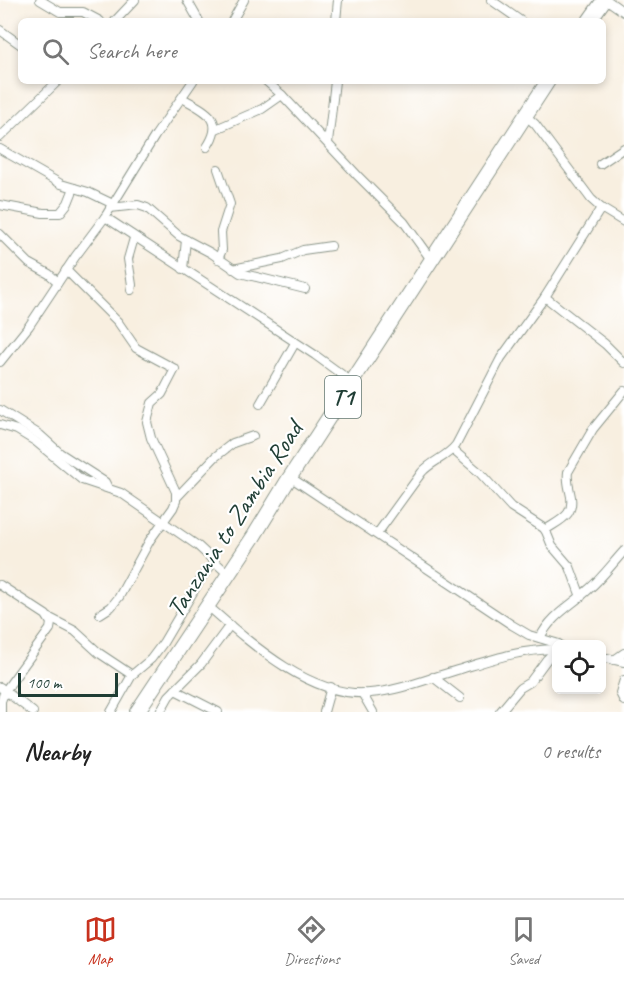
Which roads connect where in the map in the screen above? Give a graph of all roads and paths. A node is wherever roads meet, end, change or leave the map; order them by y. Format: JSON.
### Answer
{"nodes":[{"id":1,"x":40,"y":0,"type":"edge"},
{"id":2,"x":135,"y":0,"type":"edge"},
{"id":3,"x":187,"y":0,"type":"edge"},
{"id":4,"x":244,"y":0,"type":"edge"},
{"id":5,"x":338,"y":0,"type":"edge"},
{"id":6,"x":491,"y":0,"type":"edge"},
{"id":7,"x":605,"y":0,"type":"edge"},
{"id":8,"x":624,"y":12,"type":"edge"},
{"id":9,"x":94,"y":18,"type":"edge"},
{"id":10,"x":118,"y":18,"type":"edge"},
{"id":11,"x":197,"y":18,"type":"edge"},
{"id":12,"x":234,"y":18,"type":"edge"},
{"id":13,"x":336,"y":18,"type":"edge"},
{"id":14,"x":517,"y":18,"type":"edge"},
{"id":15,"x":591,"y":18,"type":"edge"},
{"id":16,"x":0,"y":30,"type":"edge"},
{"id":17,"x":18,"y":43,"type":"edge"},
{"id":18,"x":55,"y":84,"type":"edge"},
{"id":19,"x":191,"y":84,"type":"edge"},
{"id":20,"x":269,"y":84,"type":"edge"},
{"id":21,"x":335,"y":84,"type":"edge"},
{"id":22,"x":546,"y":84,"type":"edge"},
{"id":23,"x":282,"y":95,"type":"junction"},
{"id":24,"x":182,"y":98,"type":"junction"},
{"id":25,"x":526,"y":116,"type":"junction"},
{"id":26,"x":216,"y":129,"type":"junction"},
{"id":27,"x":0,"y":137,"type":"edge"},
{"id":28,"x":328,"y":143,"type":"junction"},
{"id":29,"x":207,"y":147,"type":"dead end"},
{"id":30,"x":624,"y":148,"type":"edge"},
{"id":31,"x":0,"y":149,"type":"edge"},
{"id":32,"x":600,"y":164,"type":"dead end"},
{"id":33,"x":218,"y":169,"type":"dead end"},
{"id":34,"x":74,"y":188,"type":"junction"},
{"id":35,"x":0,"y":205,"type":"edge"},
{"id":36,"x":112,"y":206,"type":"junction"},
{"id":37,"x":601,"y":208,"type":"junction"},
{"id":38,"x":105,"y":217,"type":"junction"},
{"id":39,"x":624,"y":222,"type":"edge"},
{"id":40,"x":0,"y":234,"type":"edge"},
{"id":41,"x":134,"y":238,"type":"junction"},
{"id":42,"x":186,"y":240,"type":"junction"},
{"id":43,"x":331,"y":246,"type":"dead end"},
{"id":44,"x":218,"y":259,"type":"junction"},
{"id":45,"x":432,"y":261,"type":"junction"},
{"id":46,"x":183,"y":269,"type":"junction"},
{"id":47,"x":233,"y":269,"type":"junction"},
{"id":48,"x":66,"y":270,"type":"junction"},
{"id":49,"x":58,"y":282,"type":"junction"},
{"id":50,"x":305,"y":289,"type":"dead end"},
{"id":51,"x":131,"y":290,"type":"dead end"},
{"id":52,"x":545,"y":297,"type":"junction"},
{"id":53,"x":295,"y":343,"type":"junction"},
{"id":54,"x":0,"y":362,"type":"edge"},
{"id":55,"x":624,"y":363,"type":"edge"},
{"id":56,"x":352,"y":382,"type":"junction"},
{"id":57,"x":624,"y":391,"type":"edge"},
{"id":58,"x":260,"y":404,"type":"dead end"},
{"id":59,"x":0,"y":410,"type":"edge"},
{"id":60,"x":0,"y":424,"type":"edge"},
{"id":61,"x":253,"y":436,"type":"dead end"},
{"id":62,"x":453,"y":450,"type":"junction"},
{"id":63,"x":290,"y":477,"type":"junction"},
{"id":64,"x":108,"y":488,"type":"junction"},
{"id":65,"x":177,"y":497,"type":"junction"},
{"id":66,"x":162,"y":523,"type":"junction"},
{"id":67,"x":545,"y":530,"type":"junction"},
{"id":68,"x":377,"y":534,"type":"junction"},
{"id":69,"x":624,"y":551,"type":"edge"},
{"id":70,"x":214,"y":562,"type":"junction"},
{"id":71,"x":228,"y":574,"type":"junction"},
{"id":72,"x":0,"y":585,"type":"edge"},
{"id":73,"x":581,"y":597,"type":"junction"},
{"id":74,"x":208,"y":606,"type":"junction"},
{"id":75,"x":100,"y":615,"type":"dead end"},
{"id":76,"x":50,"y":618,"type":"junction"},
{"id":77,"x":230,"y":625,"type":"junction"},
{"id":78,"x":540,"y":638,"type":"junction"},
{"id":79,"x":552,"y":642,"type":"edge"},
{"id":80,"x":552,"y":650,"type":"edge"},
{"id":81,"x":624,"y":653,"type":"edge"},
{"id":82,"x":552,"y":654,"type":"edge"},
{"id":83,"x":606,"y":658,"type":"edge"},
{"id":84,"x":614,"y":660,"type":"junction"},
{"id":85,"x":624,"y":662,"type":"edge"},
{"id":86,"x":132,"y":675,"type":"junction"},
{"id":87,"x":433,"y":677,"type":"junction"},
{"id":88,"x":624,"y":680,"type":"edge"},
{"id":89,"x":331,"y":687,"type":"junction"},
{"id":90,"x":3,"y":689,"type":"edge"},
{"id":91,"x":175,"y":690,"type":"junction"},
{"id":92,"x":362,"y":693,"type":"junction"},
{"id":93,"x":460,"y":698,"type":"dead end"},
{"id":94,"x":624,"y":701,"type":"edge"},
{"id":95,"x":1,"y":712,"type":"edge"},
{"id":96,"x":33,"y":712,"type":"edge"},
{"id":97,"x":111,"y":712,"type":"edge"},
{"id":98,"x":137,"y":712,"type":"edge"},
{"id":99,"x":160,"y":712,"type":"edge"},
{"id":100,"x":218,"y":712,"type":"edge"},
{"id":101,"x":324,"y":712,"type":"edge"},
{"id":102,"x":373,"y":712,"type":"edge"},
{"id":103,"x":500,"y":712,"type":"edge"}],
"edges":[{"from":1,"to":9,"type":"street"},
{"from":2,"to":10,"type":"street"},
{"from":3,"to":11,"type":"street"},
{"from":4,"to":12,"type":"street"},
{"from":5,"to":13,"type":"street"},
{"from":6,"to":14,"type":"street"},
{"from":7,"to":8,"type":"street"},
{"from":7,"to":15,"type":"highway"},
{"from":16,"to":17,"type":"street"},
{"from":18,"to":27,"type":"street"},
{"from":19,"to":24,"type":"street"},
{"from":20,"to":23,"type":"street"},
{"from":21,"to":28,"type":"street"},
{"from":22,"to":25,"type":"highway","name":"Tanzania to Zambia Road","number":"T1"},
{"from":23,"to":26,"type":"street"},
{"from":23,"to":28,"type":"street"},
{"from":24,"to":26,"type":"street"},
{"from":24,"to":36,"type":"street"},
{"from":25,"to":37,"type":"street"},
{"from":25,"to":45,"type":"highway","name":"Tanzania to Zambia Road","number":"T1"},
{"from":26,"to":29,"type":"street"},
{"from":28,"to":45,"type":"street"},
{"from":30,"to":32,"type":"street"},
{"from":31,"to":34,"type":"street"},
{"from":33,"to":44,"type":"street"},
{"from":34,"to":35,"type":"street"},
{"from":34,"to":36,"type":"street"},
{"from":36,"to":38,"type":"street"},
{"from":36,"to":42,"type":"street"},
{"from":37,"to":39,"type":"street"},
{"from":37,"to":52,"type":"street"},
{"from":38,"to":41,"type":"street"},
{"from":38,"to":48,"type":"street"},
{"from":40,"to":49,"type":"street"},
{"from":41,"to":46,"type":"street"},
{"from":41,"to":51,"type":"street"},
{"from":42,"to":44,"type":"street"},
{"from":42,"to":46,"type":"street"},
{"from":43,"to":47,"type":"street"},
{"from":44,"to":47,"type":"street"},
{"from":45,"to":56,"type":"highway","name":"Tanzania to Zambia Road","number":"T1"},
{"from":46,"to":53,"type":"street"},
{"from":47,"to":50,"type":"street"},
{"from":48,"to":49,"type":"street"},
{"from":48,"to":65,"type":"street"},
{"from":49,"to":54,"type":"street"},
{"from":52,"to":55,"type":"street"},
{"from":52,"to":62,"type":"street"},
{"from":53,"to":56,"type":"street"},
{"from":53,"to":58,"type":"street"},
{"from":56,"to":63,"type":"highway","name":"Tanzania to Zambia Road","number":"T1"},
{"from":57,"to":67,"type":"street"},
{"from":59,"to":64,"type":"street"},
{"from":60,"to":64,"type":"street"},
{"from":61,"to":65,"type":"street"},
{"from":62,"to":67,"type":"street"},
{"from":62,"to":68,"type":"street"},
{"from":63,"to":68,"type":"street"},
{"from":63,"to":71,"type":"highway","name":"Tanzania to Zambia Road","number":"T1"},
{"from":64,"to":66,"type":"street"},
{"from":65,"to":66,"type":"street"},
{"from":66,"to":70,"type":"street"},
{"from":66,"to":75,"type":"street"},
{"from":67,"to":73,"type":"street"},
{"from":68,"to":78,"type":"street"},
{"from":69,"to":73,"type":"street"},
{"from":70,"to":71,"type":"street"},
{"from":70,"to":86,"type":"street"},
{"from":71,"to":74,"type":"highway","name":"Tanzania to Zambia Road","number":"T1"},
{"from":72,"to":76,"type":"street"},
{"from":73,"to":78,"type":"street"},
{"from":74,"to":77,"type":"street"},
{"from":74,"to":98,"type":"highway","name":"Tanzania to Zambia Road","number":"T1"},
{"from":76,"to":86,"type":"street"},
{"from":76,"to":90,"type":"street"},
{"from":77,"to":89,"type":"street"},
{"from":77,"to":91,"type":"street"},
{"from":78,"to":79,"type":"street"},
{"from":80,"to":87,"type":"street"},
{"from":81,"to":84,"type":"street"},
{"from":82,"to":103,"type":"street"},
{"from":83,"to":84,"type":"street"},
{"from":84,"to":85,"type":"street"},
{"from":86,"to":97,"type":"street"},
{"from":87,"to":92,"type":"street"},
{"from":87,"to":93,"type":"street"},
{"from":88,"to":94,"type":"street"},
{"from":89,"to":92,"type":"street"},
{"from":89,"to":101,"type":"street"},
{"from":90,"to":95,"type":"street"},
{"from":90,"to":96,"type":"street"},
{"from":91,"to":99,"type":"street"},
{"from":91,"to":100,"type":"street"},
{"from":92,"to":102,"type":"street"}]}
